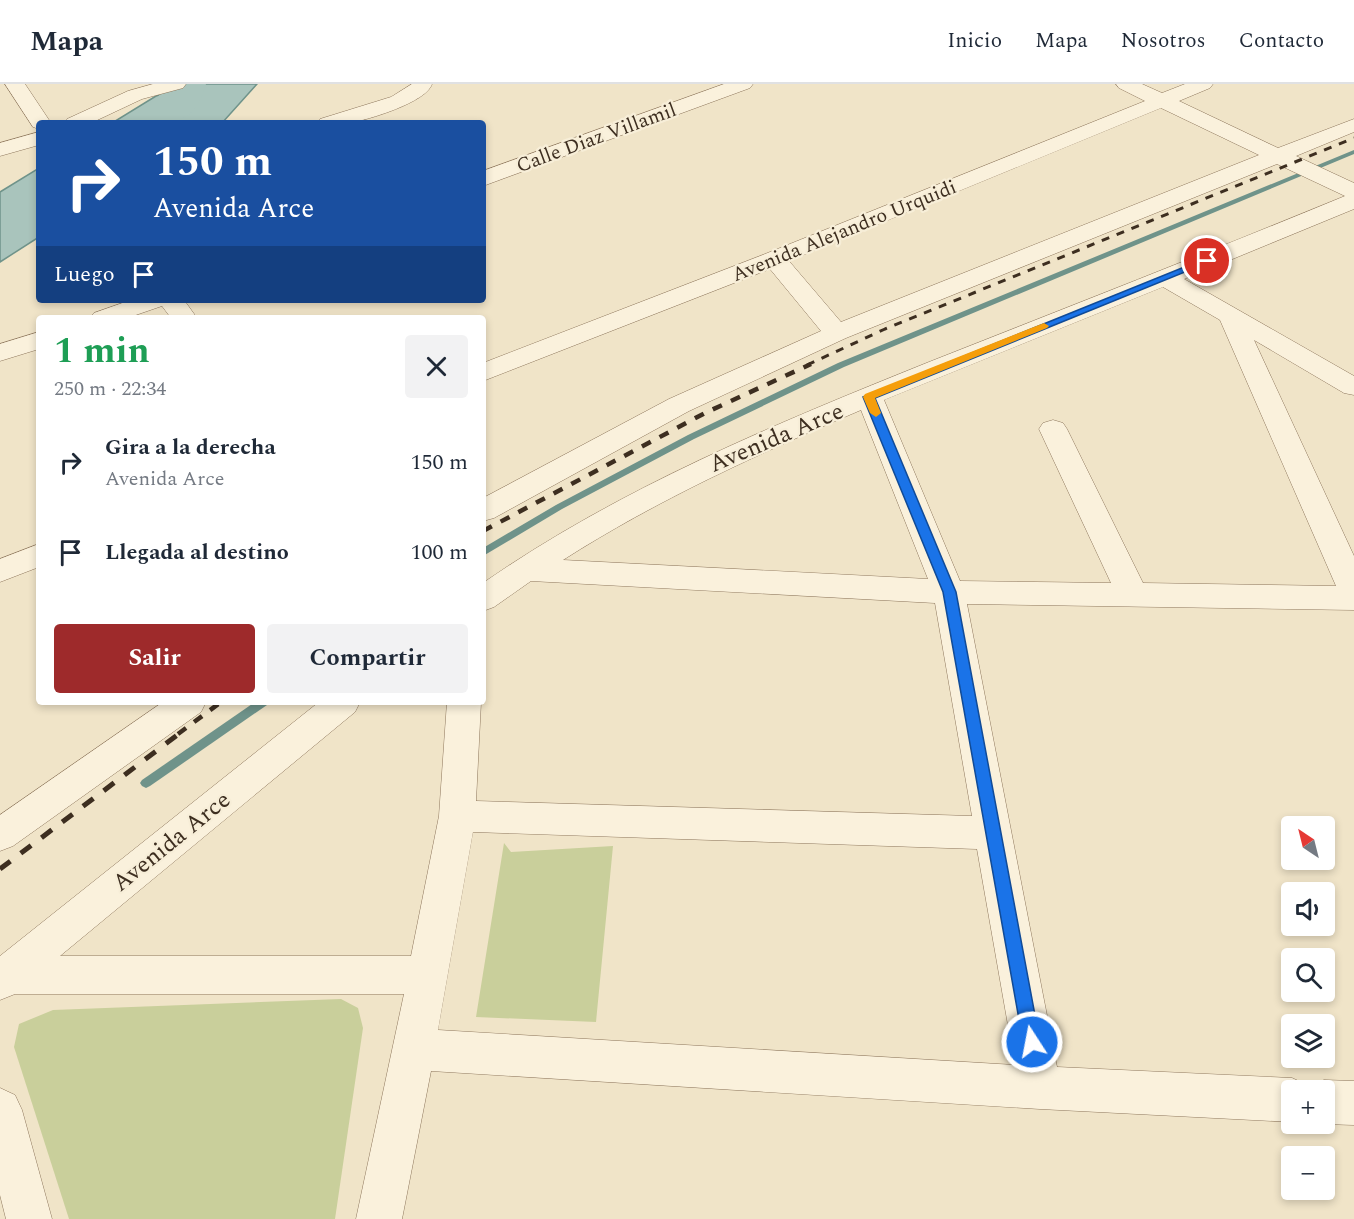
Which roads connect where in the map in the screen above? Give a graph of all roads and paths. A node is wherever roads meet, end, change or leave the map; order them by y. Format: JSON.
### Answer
{"nodes":[{"id":1,"x":15,"y":84,"type":"edge"},
{"id":2,"x":176,"y":84,"type":"edge"},
{"id":3,"x":422,"y":84,"type":"edge"},
{"id":4,"x":743,"y":84,"type":"edge"},
{"id":5,"x":1126,"y":84,"type":"edge"},
{"id":6,"x":1203,"y":84,"type":"edge"},
{"id":7,"x":137,"y":89,"type":"edge"},
{"id":8,"x":1162,"y":102,"type":"junction"},
{"id":9,"x":38,"y":120,"type":"edge"},
{"id":10,"x":80,"y":120,"type":"edge"},
{"id":11,"x":337,"y":120,"type":"edge"},
{"id":12,"x":1354,"y":125,"type":"edge"},
{"id":13,"x":36,"y":139,"type":"edge"},
{"id":14,"x":0,"y":150,"type":"edge"},
{"id":15,"x":1278,"y":156,"type":"junction"},
{"id":16,"x":486,"y":177,"type":"edge"},
{"id":17,"x":1354,"y":192,"type":"edge"},
{"id":18,"x":1354,"y":201,"type":"edge"},
{"id":19,"x":774,"y":259,"type":"junction"},
{"id":20,"x":1165,"y":278,"type":"junction"},
{"id":21,"x":146,"y":303,"type":"edge"},
{"id":22,"x":112,"y":315,"type":"edge"},
{"id":23,"x":1230,"y":315,"type":"junction"},
{"id":24,"x":837,"y":333,"type":"junction"},
{"id":25,"x":36,"y":341,"type":"edge"},
{"id":26,"x":0,"y":353,"type":"edge"},
{"id":27,"x":486,"y":372,"type":"edge"},
{"id":28,"x":1347,"y":375,"type":"edge"},
{"id":29,"x":869,"y":397,"type":"junction"},
{"id":30,"x":1053,"y":429,"type":"dead end"},
{"id":31,"x":486,"y":509,"type":"edge"},
{"id":32,"x":36,"y":556,"type":"edge"},
{"id":33,"x":523,"y":569,"type":"junction"},
{"id":34,"x":0,"y":571,"type":"edge"},
{"id":35,"x":1354,"y":590,"type":"edge"},
{"id":36,"x":949,"y":592,"type":"junction"},
{"id":37,"x":1133,"y":596,"type":"junction"},
{"id":38,"x":486,"y":597,"type":"edge"},
{"id":39,"x":1354,"y":598,"type":"edge"},
{"id":40,"x":185,"y":705,"type":"edge"},
{"id":41,"x":339,"y":705,"type":"edge"},
{"id":42,"x":464,"y":705,"type":"edge"},
{"id":43,"x":457,"y":816,"type":"junction"},
{"id":44,"x":993,"y":833,"type":"junction"},
{"id":45,"x":0,"y":835,"type":"edge"},
{"id":46,"x":427,"y":975,"type":"junction"},
{"id":47,"x":4,"y":978,"type":"edge"},
{"id":48,"x":414,"y":1049,"type":"junction"},
{"id":49,"x":1040,"y":1088,"type":"junction"},
{"id":50,"x":1281,"y":1099,"type":"edge"},
{"id":51,"x":1335,"y":1102,"type":"edge"},
{"id":52,"x":1354,"y":1103,"type":"edge"},
{"id":53,"x":0,"y":1110,"type":"edge"},
{"id":54,"x":28,"y":1219,"type":"edge"},
{"id":55,"x":379,"y":1219,"type":"edge"}],
"edges":[{"from":1,"to":9,"type":"street"},
{"from":2,"to":7,"type":"street"},
{"from":3,"to":11,"type":"street"},
{"from":4,"to":16,"type":"street","name":"Calle Diaz Villamil"},
{"from":5,"to":8,"type":"street"},
{"from":6,"to":8,"type":"street","name":"Avenida Alejandro Urquidi"},
{"from":7,"to":10,"type":"street"},
{"from":8,"to":15,"type":"street"},
{"from":8,"to":19,"type":"street","name":"Avenida Alejandro Urquidi"},
{"from":12,"to":15,"type":"street"},
{"from":13,"to":14,"type":"street"},
{"from":15,"to":17,"type":"street"},
{"from":15,"to":24,"type":"street"},
{"from":18,"to":20,"type":"street","name":"Avenida Arce"},
{"from":19,"to":24,"type":"street"},
{"from":19,"to":27,"type":"street","name":"Avenida Alejandro Urquidi"},
{"from":20,"to":23,"type":"street"},
{"from":20,"to":29,"type":"street","name":"Avenida Arce"},
{"from":21,"to":22,"type":"street"},
{"from":23,"to":28,"type":"street"},
{"from":23,"to":35,"type":"street"},
{"from":24,"to":31,"type":"street"},
{"from":25,"to":26,"type":"street"},
{"from":29,"to":33,"type":"street","name":"Avenida Arce"},
{"from":29,"to":36,"type":"street"},
{"from":30,"to":37,"type":"street"},
{"from":32,"to":34,"type":"street"},
{"from":33,"to":36,"type":"street"},
{"from":33,"to":38,"type":"street","name":"Avenida Arce"},
{"from":36,"to":37,"type":"street"},
{"from":36,"to":44,"type":"street"},
{"from":37,"to":39,"type":"street"},
{"from":40,"to":45,"type":"street"},
{"from":41,"to":47,"type":"street","name":"Avenida Arce"},
{"from":42,"to":43,"type":"street"},
{"from":43,"to":44,"type":"street"},
{"from":43,"to":46,"type":"street"},
{"from":44,"to":49,"type":"street"},
{"from":46,"to":47,"type":"street"},
{"from":46,"to":48,"type":"street"},
{"from":48,"to":49,"type":"street"},
{"from":48,"to":55,"type":"street"},
{"from":49,"to":50,"type":"street"},
{"from":51,"to":52,"type":"street"},
{"from":53,"to":54,"type":"street"}]}
